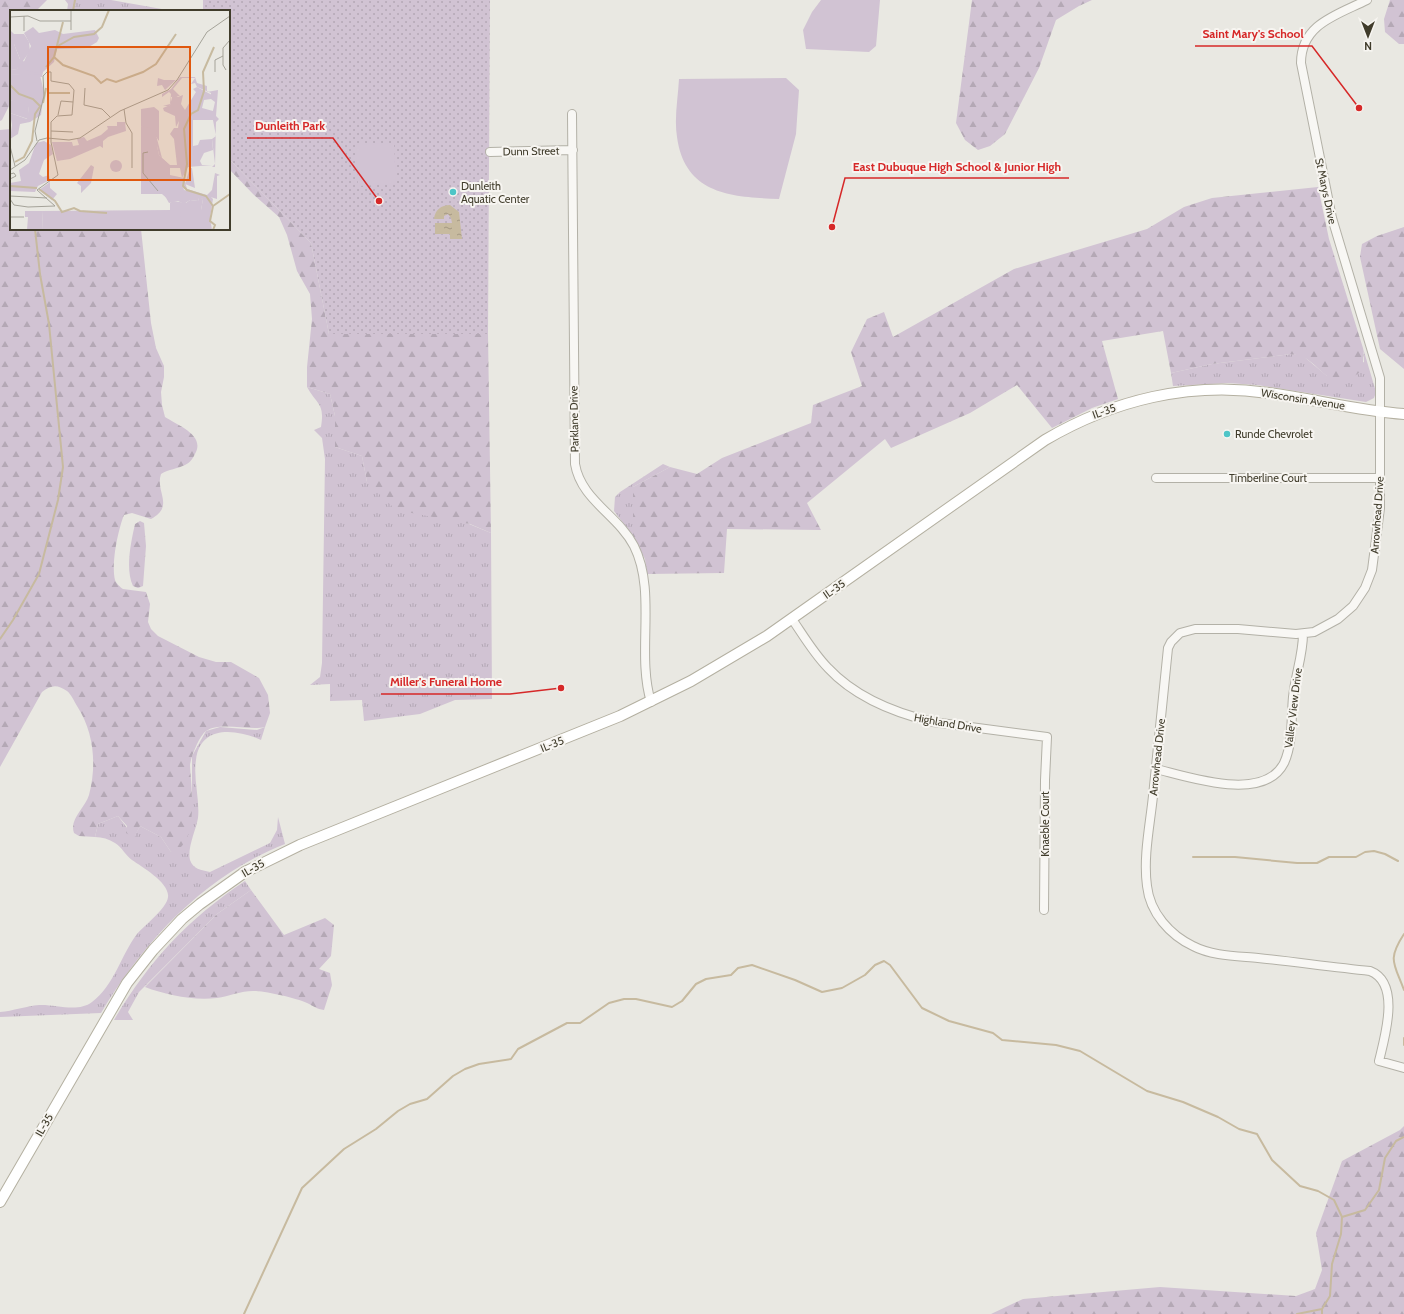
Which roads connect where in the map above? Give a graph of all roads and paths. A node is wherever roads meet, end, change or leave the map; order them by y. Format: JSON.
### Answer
{"nodes":[{"id":1,"x":1367,"y":0,"type":"edge"},
{"id":2,"x":572,"y":114,"type":"dead end"},
{"id":3,"x":573,"y":150,"type":"junction"},
{"id":4,"x":490,"y":152,"type":"dead end"},
{"id":5,"x":1202,"y":390,"type":"joint"},
{"id":6,"x":1381,"y":411,"type":"junction"},
{"id":7,"x":1404,"y":414,"type":"edge"},
{"id":8,"x":1156,"y":478,"type":"dead end"},
{"id":9,"x":1380,"y":478,"type":"junction"},
{"id":10,"x":792,"y":619,"type":"junction"},
{"id":11,"x":1303,"y":634,"type":"junction"},
{"id":12,"x":651,"y":702,"type":"junction"},
{"id":13,"x":1047,"y":737,"type":"joint"},
{"id":14,"x":1156,"y":769,"type":"junction"},
{"id":15,"x":1044,"y":910,"type":"dead end"},
{"id":16,"x":1404,"y":1068,"type":"edge"},
{"id":17,"x":0,"y":1202,"type":"edge"}],
"edges":[{"from":1,"to":6,"type":"street","name":"St Marys Drive"},
{"from":2,"to":3,"type":"street","name":"Parklane Drive"},
{"from":3,"to":4,"type":"street","name":"Dunn Street"},
{"from":3,"to":12,"type":"street","name":"Parklane Drive"},
{"from":5,"to":6,"type":"main road","name":"Wisconsin Avenue"},
{"from":5,"to":10,"type":"main road","name":"IL-35"},
{"from":6,"to":7,"type":"main road","name":"Wisconsin Avenue"},
{"from":6,"to":9,"type":"street","name":"Arrowhead Drive"},
{"from":8,"to":9,"type":"street","name":"Timberline Court"},
{"from":9,"to":11,"type":"street","name":"Arrowhead Drive"},
{"from":10,"to":12,"type":"main road","name":"IL-35"},
{"from":10,"to":13,"type":"street","name":"Highland Drive"},
{"from":11,"to":14,"type":"street","name":"Arrowhead Drive"},
{"from":11,"to":14,"type":"street","name":"Valley View Drive"},
{"from":12,"to":17,"type":"main road","name":"IL-35"},
{"from":13,"to":15,"type":"street","name":"Knaeble Court"},
{"from":14,"to":16,"type":"street","name":"Arrowhead Drive"}]}
